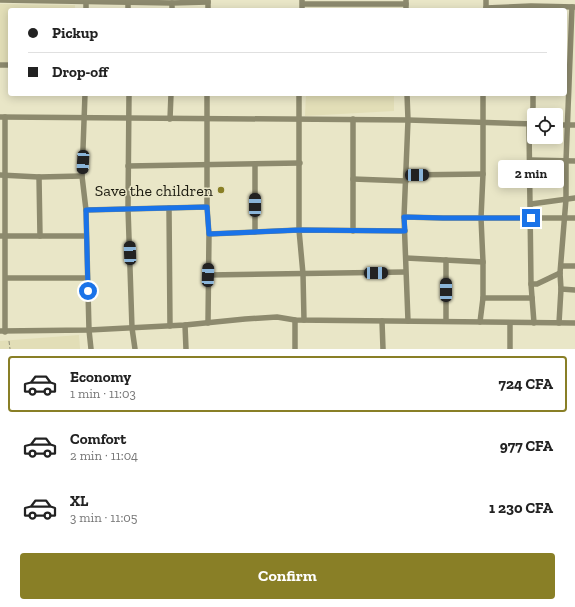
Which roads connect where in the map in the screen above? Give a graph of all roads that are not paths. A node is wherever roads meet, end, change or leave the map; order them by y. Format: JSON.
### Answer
{"nodes":[{"id":1,"x":0,"y":0,"type":"edge"},
{"id":2,"x":43,"y":0,"type":"edge"},
{"id":3,"x":531,"y":0,"type":"edge"},
{"id":4,"x":86,"y":1,"type":"edge"},
{"id":5,"x":208,"y":1,"type":"edge"},
{"id":6,"x":128,"y":2,"type":"junction"},
{"id":7,"x":346,"y":2,"type":"edge"},
{"id":8,"x":172,"y":3,"type":"junction"},
{"id":9,"x":302,"y":5,"type":"edge"},
{"id":10,"x":406,"y":5,"type":"edge"},
{"id":11,"x":573,"y":7,"type":"edge"},
{"id":12,"x":128,"y":8,"type":"edge"},
{"id":13,"x":172,"y":8,"type":"edge"},
{"id":14,"x":531,"y":8,"type":"edge"},
{"id":15,"x":85,"y":96,"type":"edge"},
{"id":16,"x":129,"y":96,"type":"edge"},
{"id":17,"x":170,"y":96,"type":"edge"},
{"id":18,"x":208,"y":96,"type":"edge"},
{"id":19,"x":299,"y":96,"type":"edge"},
{"id":20,"x":407,"y":96,"type":"edge"},
{"id":21,"x":483,"y":96,"type":"edge"},
{"id":22,"x":533,"y":96,"type":"edge"},
{"id":23,"x":533,"y":108,"type":"edge"},
{"id":24,"x":3,"y":117,"type":"edge"},
{"id":25,"x":85,"y":118,"type":"junction"},
{"id":26,"x":129,"y":118,"type":"junction"},
{"id":27,"x":170,"y":119,"type":"junction"},
{"id":28,"x":207,"y":119,"type":"junction"},
{"id":29,"x":299,"y":119,"type":"junction"},
{"id":30,"x":353,"y":119,"type":"junction"},
{"id":31,"x":408,"y":120,"type":"junction"},
{"id":32,"x":482,"y":123,"type":"junction"},
{"id":33,"x":527,"y":124,"type":"edge"},
{"id":34,"x":563,"y":125,"type":"edge"},
{"id":35,"x":568,"y":125,"type":"junction"},
{"id":36,"x":575,"y":125,"type":"edge"},
{"id":37,"x":531,"y":144,"type":"edge"},
{"id":38,"x":530,"y":160,"type":"junction"},
{"id":39,"x":566,"y":161,"type":"junction"},
{"id":40,"x":575,"y":161,"type":"edge"},
{"id":41,"x":300,"y":163,"type":"junction"},
{"id":42,"x":255,"y":164,"type":"junction"},
{"id":43,"x":207,"y":165,"type":"junction"},
{"id":44,"x":128,"y":166,"type":"junction"},
{"id":45,"x":483,"y":174,"type":"junction"},
{"id":46,"x":3,"y":175,"type":"edge"},
{"id":47,"x":82,"y":176,"type":"junction"},
{"id":48,"x":39,"y":177,"type":"junction"},
{"id":49,"x":406,"y":178,"type":"junction"},
{"id":50,"x":353,"y":180,"type":"junction"},
{"id":51,"x":575,"y":198,"type":"edge"},
{"id":52,"x":566,"y":199,"type":"junction"},
{"id":53,"x":531,"y":204,"type":"junction"},
{"id":54,"x":207,"y":207,"type":"junction"},
{"id":55,"x":128,"y":208,"type":"junction"},
{"id":56,"x":169,"y":208,"type":"junction"},
{"id":57,"x":86,"y":210,"type":"junction"},
{"id":58,"x":404,"y":217,"type":"junction"},
{"id":59,"x":481,"y":218,"type":"junction"},
{"id":60,"x":531,"y":218,"type":"junction"},
{"id":61,"x":565,"y":218,"type":"junction"},
{"id":62,"x":575,"y":218,"type":"edge"},
{"id":63,"x":299,"y":230,"type":"junction"},
{"id":64,"x":353,"y":231,"type":"junction"},
{"id":65,"x":405,"y":231,"type":"junction"},
{"id":66,"x":255,"y":232,"type":"junction"},
{"id":67,"x":209,"y":234,"type":"junction"},
{"id":68,"x":2,"y":236,"type":"edge"},
{"id":69,"x":40,"y":236,"type":"junction"},
{"id":70,"x":86,"y":236,"type":"junction"},
{"id":71,"x":406,"y":258,"type":"junction"},
{"id":72,"x":446,"y":260,"type":"junction"},
{"id":73,"x":484,"y":262,"type":"junction"},
{"id":74,"x":561,"y":266,"type":"junction"},
{"id":75,"x":575,"y":266,"type":"edge"},
{"id":76,"x":405,"y":272,"type":"junction"},
{"id":77,"x":560,"y":273,"type":"junction"},
{"id":78,"x":303,"y":274,"type":"junction"},
{"id":79,"x":208,"y":275,"type":"junction"},
{"id":80,"x":6,"y":278,"type":"junction"},
{"id":81,"x":87,"y":278,"type":"junction"},
{"id":82,"x":531,"y":284,"type":"junction"},
{"id":83,"x":561,"y":289,"type":"junction"},
{"id":84,"x":575,"y":290,"type":"edge"},
{"id":85,"x":483,"y":298,"type":"junction"},
{"id":86,"x":532,"y":298,"type":"junction"},
{"id":87,"x":295,"y":320,"type":"junction"},
{"id":88,"x":304,"y":320,"type":"junction"},
{"id":89,"x":382,"y":321,"type":"junction"},
{"id":90,"x":408,"y":321,"type":"junction"},
{"id":91,"x":446,"y":321,"type":"junction"},
{"id":92,"x":480,"y":322,"type":"junction"},
{"id":93,"x":208,"y":323,"type":"junction"},
{"id":94,"x":510,"y":323,"type":"junction"},
{"id":95,"x":534,"y":323,"type":"junction"},
{"id":96,"x":559,"y":323,"type":"junction"},
{"id":97,"x":575,"y":323,"type":"edge"},
{"id":98,"x":185,"y":325,"type":"junction"},
{"id":99,"x":170,"y":326,"type":"junction"},
{"id":100,"x":132,"y":328,"type":"junction"},
{"id":101,"x":89,"y":330,"type":"junction"},
{"id":102,"x":3,"y":332,"type":"edge"},
{"id":103,"x":91,"y":349,"type":"edge"},
{"id":104,"x":135,"y":349,"type":"edge"},
{"id":105,"x":186,"y":349,"type":"edge"},
{"id":106,"x":295,"y":349,"type":"edge"},
{"id":107,"x":383,"y":349,"type":"edge"},
{"id":108,"x":510,"y":349,"type":"edge"}],
"edges":[{"from":1,"to":2,"type":"street"},
{"from":2,"to":4,"type":"street"},
{"from":3,"to":14,"type":"street"},
{"from":4,"to":6,"type":"street"},
{"from":5,"to":8,"type":"street"},
{"from":6,"to":8,"type":"street"},
{"from":6,"to":12,"type":"street"},
{"from":7,"to":9,"type":"street"},
{"from":7,"to":10,"type":"street"},
{"from":8,"to":13,"type":"street"},
{"from":11,"to":14,"type":"street"},
{"from":11,"to":35,"type":"street"},
{"from":15,"to":25,"type":"street"},
{"from":16,"to":26,"type":"street"},
{"from":17,"to":27,"type":"street"},
{"from":18,"to":28,"type":"street"},
{"from":19,"to":29,"type":"street"},
{"from":20,"to":31,"type":"street"},
{"from":21,"to":32,"type":"street"},
{"from":22,"to":23,"type":"street"},
{"from":24,"to":25,"type":"street"},
{"from":24,"to":46,"type":"street"},
{"from":25,"to":26,"type":"street"},
{"from":25,"to":47,"type":"street"},
{"from":26,"to":27,"type":"street"},
{"from":26,"to":44,"type":"street"},
{"from":27,"to":28,"type":"street"},
{"from":28,"to":29,"type":"street"},
{"from":28,"to":43,"type":"street"},
{"from":29,"to":30,"type":"street"},
{"from":29,"to":41,"type":"street"},
{"from":30,"to":31,"type":"street"},
{"from":30,"to":50,"type":"street"},
{"from":31,"to":32,"type":"street"},
{"from":31,"to":49,"type":"street"},
{"from":32,"to":33,"type":"street"},
{"from":32,"to":45,"type":"street"},
{"from":34,"to":35,"type":"street"},
{"from":35,"to":36,"type":"street"},
{"from":35,"to":39,"type":"street"},
{"from":37,"to":38,"type":"street"},
{"from":38,"to":39,"type":"street"},
{"from":38,"to":53,"type":"street"},
{"from":39,"to":40,"type":"street"},
{"from":39,"to":52,"type":"street"},
{"from":41,"to":42,"type":"street"},
{"from":41,"to":63,"type":"street"},
{"from":42,"to":43,"type":"street"},
{"from":42,"to":66,"type":"street"},
{"from":43,"to":44,"type":"street"},
{"from":43,"to":54,"type":"street"},
{"from":44,"to":55,"type":"street"},
{"from":45,"to":49,"type":"street"},
{"from":45,"to":59,"type":"street"},
{"from":46,"to":48,"type":"street"},
{"from":46,"to":68,"type":"street"},
{"from":47,"to":48,"type":"street"},
{"from":47,"to":57,"type":"street"},
{"from":48,"to":69,"type":"street"},
{"from":49,"to":50,"type":"street"},
{"from":49,"to":58,"type":"street"},
{"from":50,"to":64,"type":"street"},
{"from":51,"to":52,"type":"street"},
{"from":52,"to":53,"type":"street"},
{"from":52,"to":61,"type":"street"},
{"from":53,"to":60,"type":"street"},
{"from":54,"to":56,"type":"street"},
{"from":54,"to":67,"type":"street"},
{"from":55,"to":56,"type":"street"},
{"from":55,"to":57,"type":"street"},
{"from":55,"to":100,"type":"street"},
{"from":56,"to":99,"type":"street"},
{"from":57,"to":70,"type":"street"},
{"from":58,"to":59,"type":"street"},
{"from":58,"to":65,"type":"street"},
{"from":59,"to":60,"type":"street"},
{"from":59,"to":73,"type":"street"},
{"from":60,"to":61,"type":"street"},
{"from":60,"to":82,"type":"street"},
{"from":61,"to":62,"type":"street"},
{"from":61,"to":74,"type":"street"},
{"from":63,"to":64,"type":"street"},
{"from":63,"to":66,"type":"street"},
{"from":63,"to":78,"type":"street"},
{"from":64,"to":65,"type":"street"},
{"from":65,"to":71,"type":"street"},
{"from":66,"to":67,"type":"street"},
{"from":67,"to":79,"type":"street"},
{"from":68,"to":69,"type":"street"},
{"from":68,"to":80,"type":"street"},
{"from":69,"to":70,"type":"street"},
{"from":70,"to":81,"type":"street"},
{"from":71,"to":72,"type":"street"},
{"from":71,"to":76,"type":"street"},
{"from":72,"to":73,"type":"street"},
{"from":72,"to":91,"type":"street"},
{"from":73,"to":85,"type":"street"},
{"from":74,"to":75,"type":"street"},
{"from":74,"to":77,"type":"street"},
{"from":76,"to":78,"type":"street"},
{"from":76,"to":90,"type":"street"},
{"from":77,"to":82,"type":"street"},
{"from":77,"to":83,"type":"street"},
{"from":78,"to":79,"type":"street"},
{"from":78,"to":88,"type":"street"},
{"from":79,"to":93,"type":"street"},
{"from":80,"to":81,"type":"street"},
{"from":80,"to":102,"type":"street"},
{"from":81,"to":101,"type":"street"},
{"from":82,"to":86,"type":"street"},
{"from":83,"to":84,"type":"street"},
{"from":83,"to":96,"type":"street"},
{"from":85,"to":86,"type":"street"},
{"from":85,"to":92,"type":"street"},
{"from":86,"to":95,"type":"street"},
{"from":87,"to":88,"type":"street"},
{"from":87,"to":93,"type":"street"},
{"from":87,"to":106,"type":"street"},
{"from":88,"to":89,"type":"street"},
{"from":89,"to":90,"type":"street"},
{"from":89,"to":107,"type":"street"},
{"from":90,"to":91,"type":"street"},
{"from":91,"to":92,"type":"street"},
{"from":92,"to":94,"type":"street"},
{"from":93,"to":98,"type":"street"},
{"from":94,"to":95,"type":"street"},
{"from":94,"to":108,"type":"street"},
{"from":95,"to":96,"type":"street"},
{"from":96,"to":97,"type":"street"},
{"from":98,"to":99,"type":"street"},
{"from":98,"to":105,"type":"street"},
{"from":99,"to":100,"type":"street"},
{"from":100,"to":101,"type":"street"},
{"from":100,"to":104,"type":"street"},
{"from":101,"to":102,"type":"street"},
{"from":101,"to":103,"type":"street"}]}
